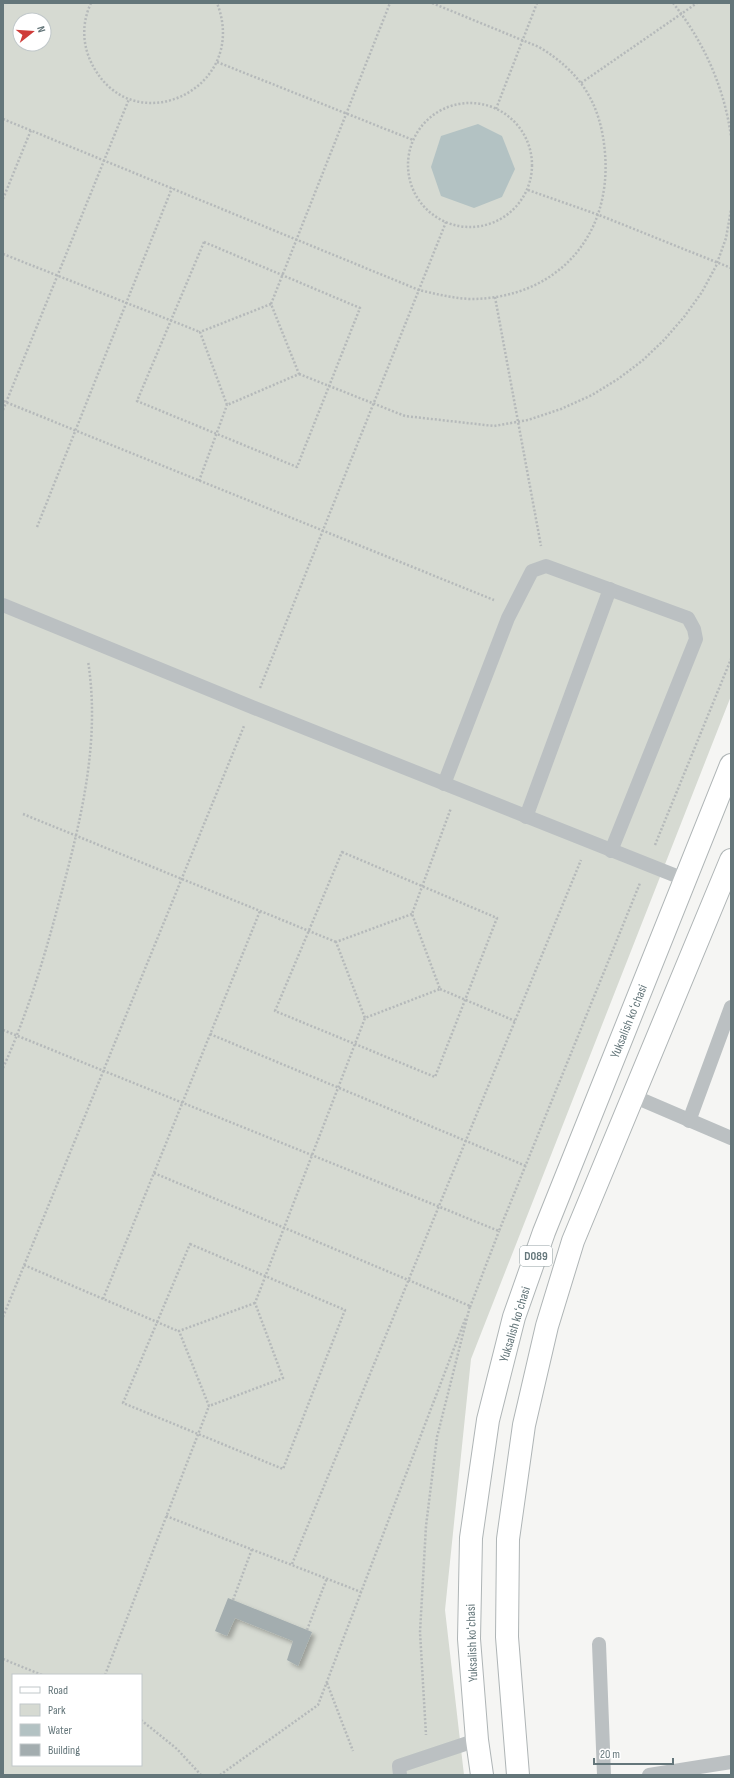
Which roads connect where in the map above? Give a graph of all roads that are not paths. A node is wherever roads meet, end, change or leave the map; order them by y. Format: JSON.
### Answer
{"nodes":[{"id":1,"x":610,"y":589,"type":"junction"},
{"id":2,"x":3,"y":605,"type":"edge"},
{"id":3,"x":731,"y":764,"type":"edge"},
{"id":4,"x":444,"y":784,"type":"junction"},
{"id":5,"x":526,"y":817,"type":"junction"},
{"id":6,"x":611,"y":851,"type":"junction"},
{"id":7,"x":731,"y":860,"type":"edge"},
{"id":8,"x":684,"y":879,"type":"junction"},
{"id":9,"x":731,"y":1007,"type":"edge"},
{"id":10,"x":633,"y":1096,"type":"junction"},
{"id":11,"x":689,"y":1121,"type":"junction"},
{"id":12,"x":731,"y":1138,"type":"edge"},
{"id":13,"x":599,"y":1644,"type":"dead end"},
{"id":14,"x":477,"y":1740,"type":"junction"},
{"id":15,"x":731,"y":1762,"type":"edge"},
{"id":16,"x":400,"y":1775,"type":"edge"},
{"id":17,"x":482,"y":1775,"type":"edge"},
{"id":18,"x":518,"y":1775,"type":"edge"},
{"id":19,"x":604,"y":1775,"type":"edge"},
{"id":20,"x":649,"y":1775,"type":"edge"}],
"edges":[{"from":1,"to":4,"type":"lane"},
{"from":1,"to":5,"type":"lane"},
{"from":1,"to":6,"type":"lane"},
{"from":2,"to":4,"type":"lane"},
{"from":3,"to":8,"type":"main road","name":"Yuksalish koʻchasi","number":"D089"},
{"from":4,"to":5,"type":"lane"},
{"from":5,"to":6,"type":"lane"},
{"from":6,"to":8,"type":"lane"},
{"from":7,"to":10,"type":"main road","number":"D089"},
{"from":8,"to":14,"type":"main road","name":"Yuksalish koʻchasi","number":"D089"},
{"from":9,"to":11,"type":"lane"},
{"from":10,"to":11,"type":"lane"},
{"from":10,"to":18,"type":"main road","number":"D089"},
{"from":11,"to":12,"type":"lane"},
{"from":13,"to":19,"type":"lane"},
{"from":14,"to":16,"type":"lane"},
{"from":14,"to":17,"type":"main road","name":"Yuksalish koʻchasi","number":"D089"},
{"from":15,"to":20,"type":"lane"}]}
